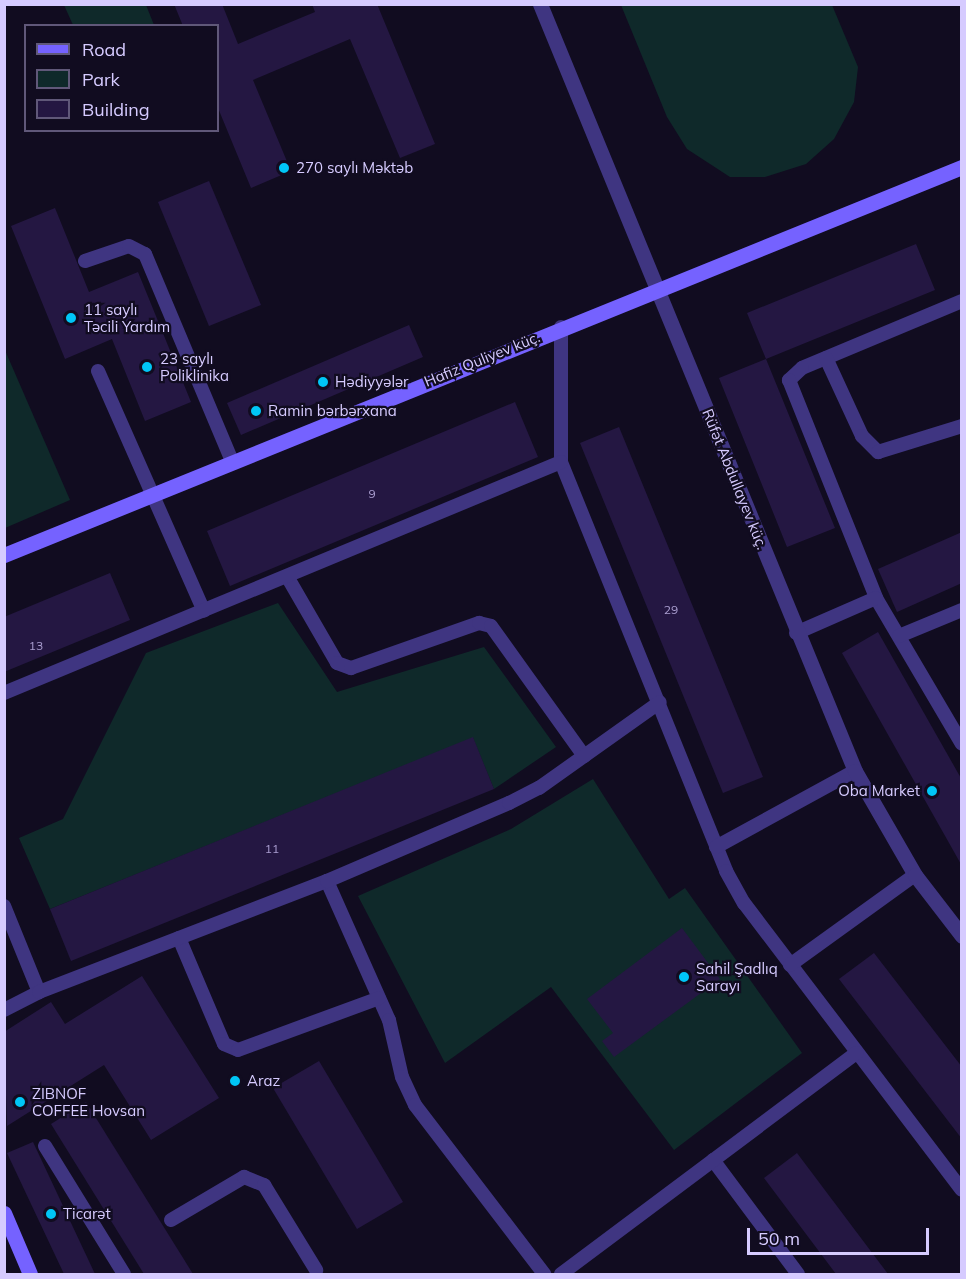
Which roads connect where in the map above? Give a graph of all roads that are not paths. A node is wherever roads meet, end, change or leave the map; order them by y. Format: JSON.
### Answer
{"nodes":[{"id":1,"x":540,"y":4,"type":"edge"},
{"id":2,"x":962,"y":167,"type":"edge"},
{"id":3,"x":85,"y":261,"type":"dead end"},
{"id":4,"x":658,"y":288,"type":"junction"},
{"id":5,"x":962,"y":301,"type":"edge"},
{"id":6,"x":561,"y":327,"type":"junction"},
{"id":7,"x":826,"y":358,"type":"junction"},
{"id":8,"x":98,"y":370,"type":"dead end"},
{"id":9,"x":962,"y":426,"type":"edge"},
{"id":10,"x":232,"y":461,"type":"junction"},
{"id":11,"x":561,"y":462,"type":"junction"},
{"id":12,"x":154,"y":493,"type":"junction"},
{"id":13,"x":4,"y":555,"type":"edge"},
{"id":14,"x":288,"y":578,"type":"junction"},
{"id":15,"x":876,"y":598,"type":"junction"},
{"id":16,"x":962,"y":610,"type":"edge"},
{"id":17,"x":204,"y":611,"type":"junction"},
{"id":18,"x":796,"y":633,"type":"junction"},
{"id":19,"x":899,"y":636,"type":"junction"},
{"id":20,"x":4,"y":693,"type":"edge"},
{"id":21,"x":660,"y":702,"type":"junction"},
{"id":22,"x":962,"y":744,"type":"edge"},
{"id":23,"x":584,"y":756,"type":"junction"},
{"id":24,"x":855,"y":771,"type":"junction"},
{"id":25,"x":716,"y":847,"type":"junction"},
{"id":26,"x":915,"y":875,"type":"junction"},
{"id":27,"x":327,"y":881,"type":"junction"},
{"id":28,"x":4,"y":906,"type":"edge"},
{"id":29,"x":962,"y":936,"type":"edge"},
{"id":30,"x":179,"y":938,"type":"junction"},
{"id":31,"x":790,"y":965,"type":"junction"},
{"id":32,"x":39,"y":992,"type":"junction"},
{"id":33,"x":379,"y":998,"type":"junction"},
{"id":34,"x":4,"y":1010,"type":"edge"},
{"id":35,"x":856,"y":1053,"type":"junction"},
{"id":36,"x":45,"y":1146,"type":"dead end"},
{"id":37,"x":713,"y":1160,"type":"junction"},
{"id":38,"x":962,"y":1190,"type":"edge"},
{"id":39,"x":4,"y":1213,"type":"edge"},
{"id":40,"x":171,"y":1220,"type":"dead end"},
{"id":41,"x":315,"y":1273,"type":"edge"},
{"id":42,"x":30,"y":1275,"type":"edge"},
{"id":43,"x":124,"y":1275,"type":"edge"},
{"id":44,"x":544,"y":1275,"type":"edge"},
{"id":45,"x":561,"y":1275,"type":"edge"},
{"id":46,"x":798,"y":1275,"type":"edge"}],
"edges":[{"from":1,"to":4,"type":"street","name":"Rüfət Abdullayev küç."},
{"from":2,"to":4,"type":"street","name":"Hafiz Quliyev küç."},
{"from":3,"to":10,"type":"lane"},
{"from":4,"to":6,"type":"street","name":"Hafiz Quliyev küç."},
{"from":4,"to":18,"type":"street","name":"Rüfət Abdullayev küç."},
{"from":5,"to":7,"type":"lane"},
{"from":6,"to":10,"type":"street","name":"Hafiz Quliyev küç."},
{"from":6,"to":11,"type":"lane"},
{"from":7,"to":9,"type":"lane"},
{"from":7,"to":15,"type":"lane"},
{"from":8,"to":12,"type":"lane"},
{"from":10,"to":12,"type":"street","name":"Hafiz Quliyev küç."},
{"from":11,"to":14,"type":"lane"},
{"from":11,"to":21,"type":"lane"},
{"from":12,"to":13,"type":"street","name":"Hafiz Quliyev küç."},
{"from":12,"to":17,"type":"lane"},
{"from":14,"to":17,"type":"lane"},
{"from":14,"to":23,"type":"lane"},
{"from":15,"to":18,"type":"lane"},
{"from":15,"to":19,"type":"lane"},
{"from":16,"to":19,"type":"lane"},
{"from":17,"to":20,"type":"lane"},
{"from":18,"to":24,"type":"street","name":"Rüfət Abdullayev küç."},
{"from":19,"to":22,"type":"lane"},
{"from":21,"to":23,"type":"lane"},
{"from":21,"to":25,"type":"lane"},
{"from":23,"to":27,"type":"lane"},
{"from":24,"to":25,"type":"lane"},
{"from":24,"to":26,"type":"street","name":"Rüfət Abdullayev küç."},
{"from":25,"to":31,"type":"lane"},
{"from":26,"to":29,"type":"street","name":"Rüfət Abdullayev küç."},
{"from":26,"to":31,"type":"lane"},
{"from":27,"to":30,"type":"lane"},
{"from":27,"to":33,"type":"lane"},
{"from":28,"to":32,"type":"lane"},
{"from":30,"to":32,"type":"lane"},
{"from":30,"to":33,"type":"lane"},
{"from":31,"to":35,"type":"lane"},
{"from":32,"to":34,"type":"lane"},
{"from":33,"to":44,"type":"lane"},
{"from":35,"to":37,"type":"lane"},
{"from":35,"to":38,"type":"lane"},
{"from":36,"to":43,"type":"lane"},
{"from":37,"to":45,"type":"lane"},
{"from":37,"to":46,"type":"lane"},
{"from":39,"to":42,"type":"street"},
{"from":40,"to":41,"type":"lane"}]}
